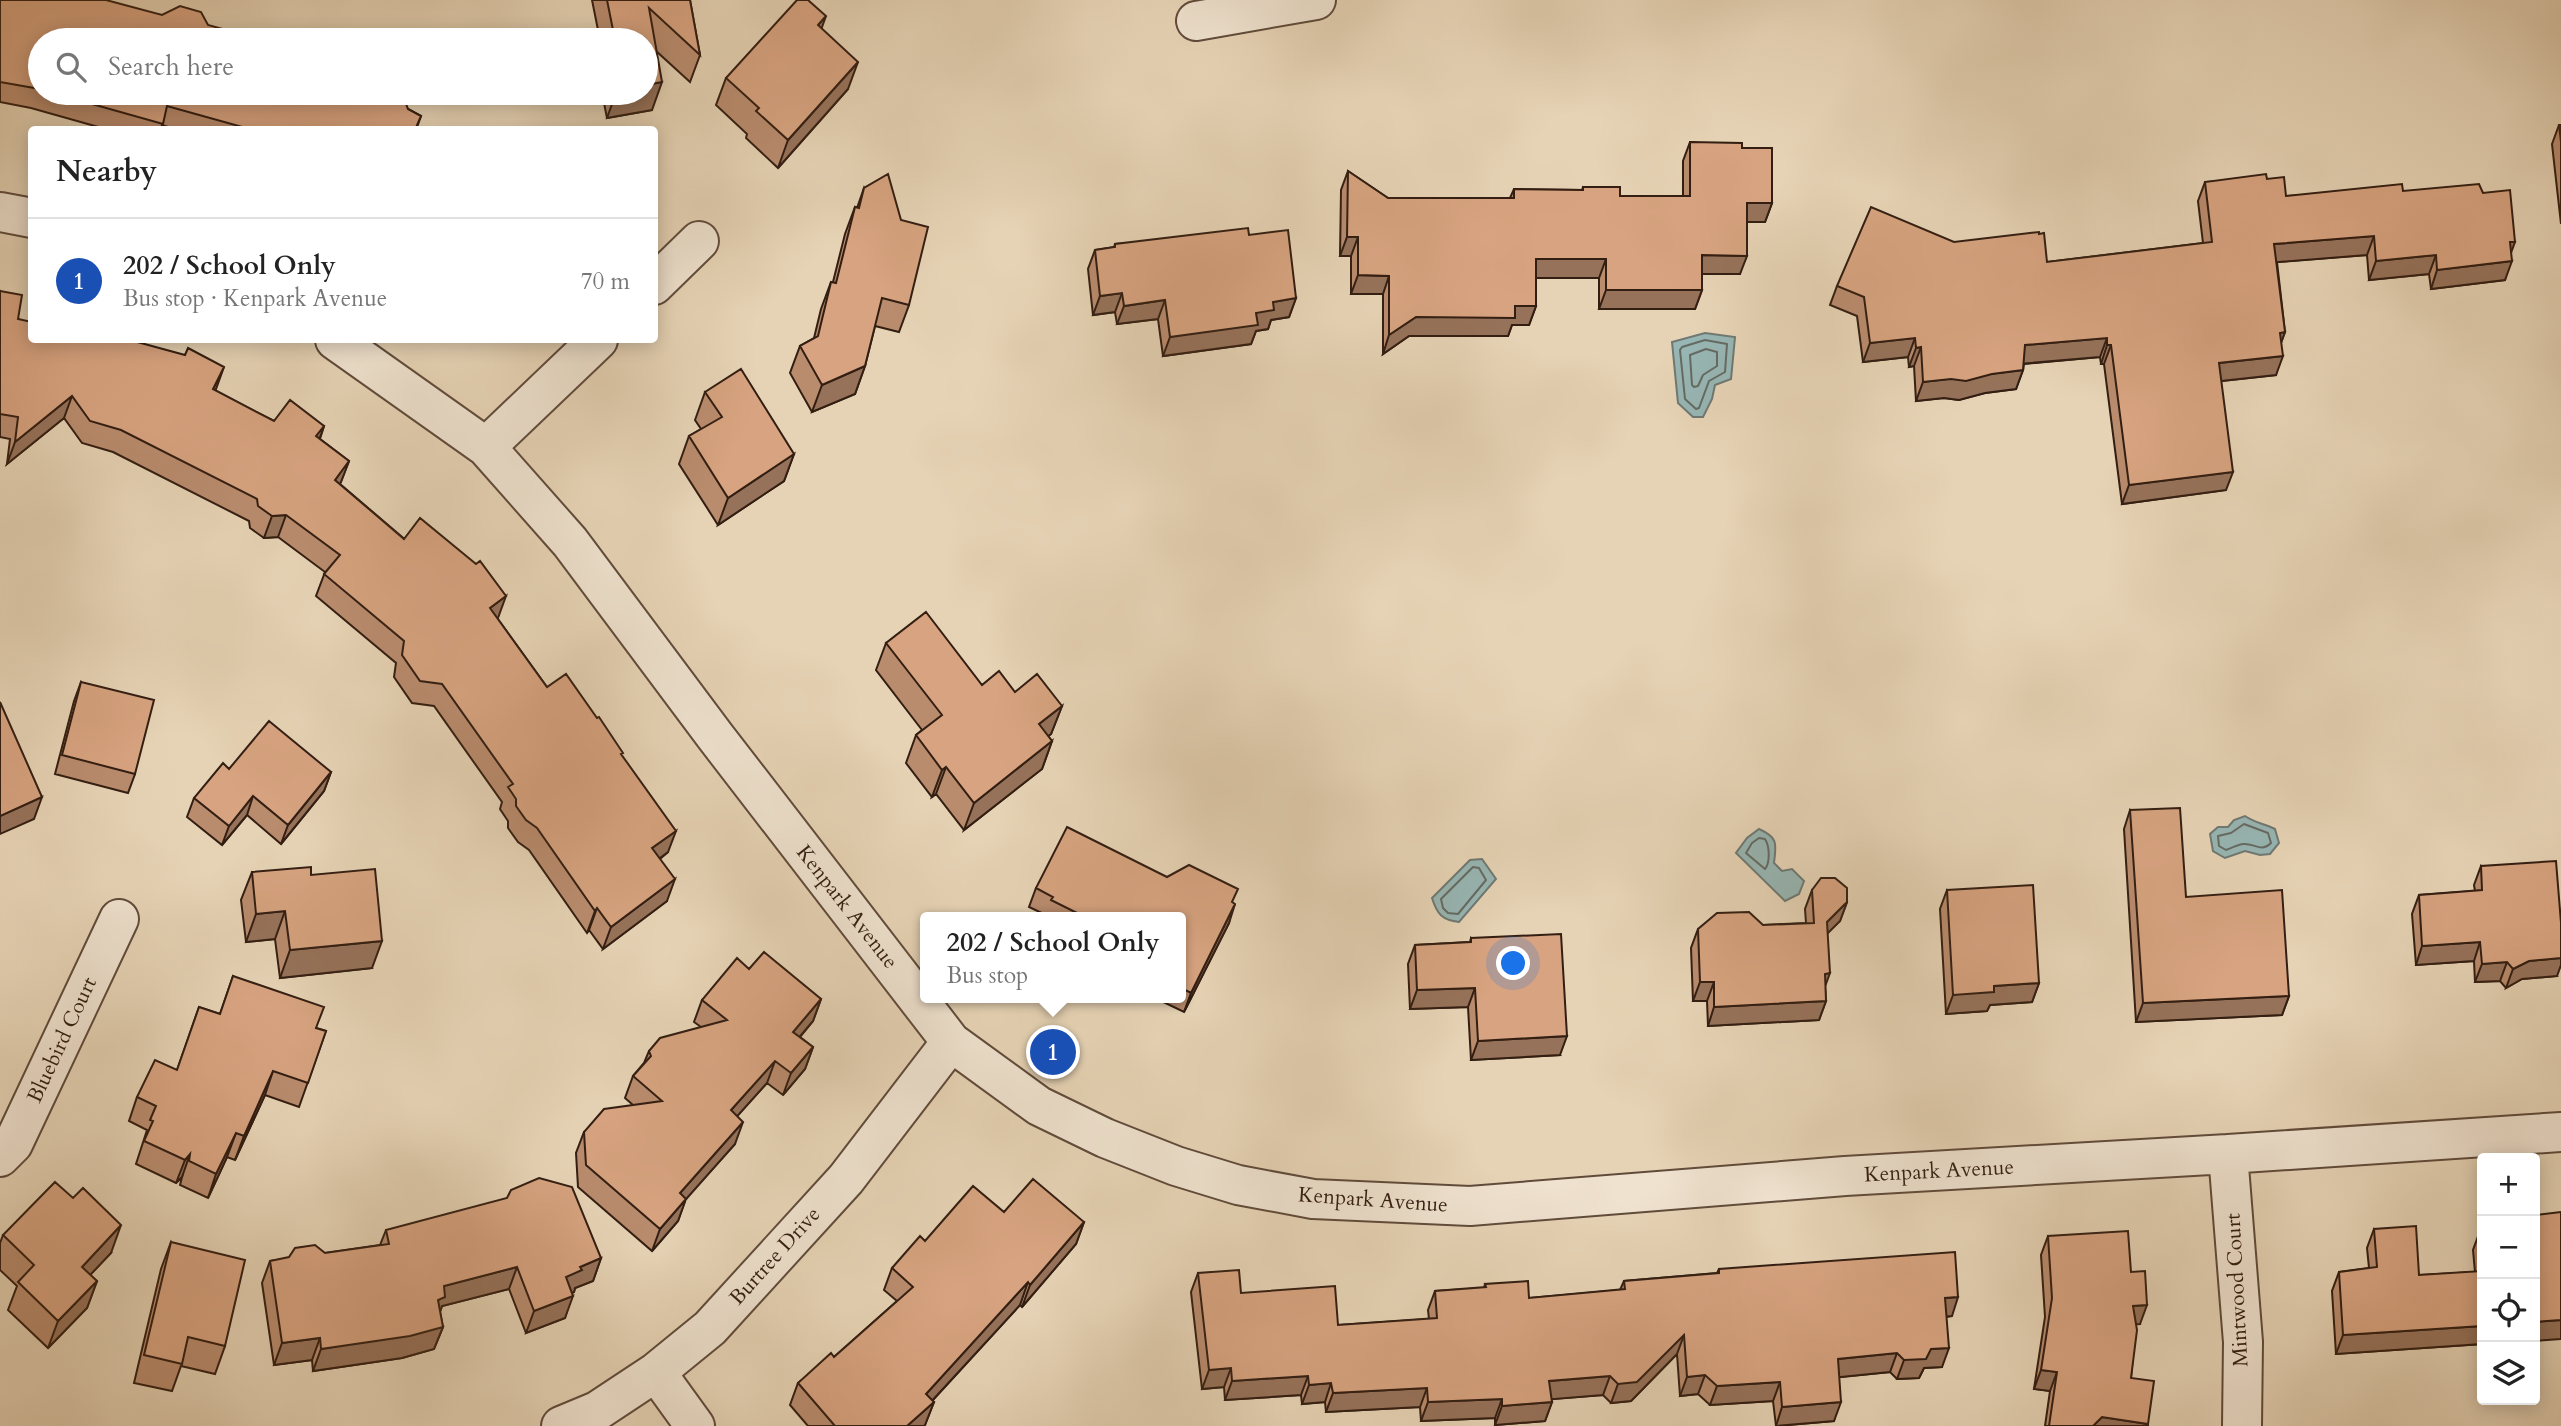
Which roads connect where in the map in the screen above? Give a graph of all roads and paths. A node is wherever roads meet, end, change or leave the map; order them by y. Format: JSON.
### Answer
{"nodes":[{"id":1,"x":1316,"y":0,"type":"edge"},
{"id":2,"x":1195,"y":21,"type":"dead end"},
{"id":3,"x":0,"y":212,"type":"edge"},
{"id":4,"x":28,"y":217,"type":"edge"},
{"id":5,"x":699,"y":241,"type":"dead end"},
{"id":6,"x":658,"y":281,"type":"edge"},
{"id":7,"x":339,"y":343,"type":"edge"},
{"id":8,"x":595,"y":343,"type":"edge"},
{"id":9,"x":486,"y":447,"type":"junction"},
{"id":10,"x":119,"y":919,"type":"dead end"},
{"id":11,"x":920,"y":1002,"type":"edge"},
{"id":12,"x":921,"y":1003,"type":"edge"},
{"id":13,"x":951,"y":1042,"type":"junction"},
{"id":14,"x":2561,"y":1132,"type":"edge"},
{"id":15,"x":2228,"y":1154,"type":"junction"},
{"id":16,"x":0,"y":1157,"type":"edge"},
{"id":17,"x":656,"y":1372,"type":"junction"},
{"id":18,"x":561,"y":1426,"type":"edge"},
{"id":19,"x":695,"y":1426,"type":"edge"},
{"id":20,"x":2242,"y":1426,"type":"edge"}],
"edges":[{"from":1,"to":2,"type":"street"},
{"from":3,"to":4,"type":"street"},
{"from":5,"to":6,"type":"street"},
{"from":7,"to":9,"type":"street","name":"Kenpark Avenue"},
{"from":8,"to":9,"type":"street"},
{"from":9,"to":11,"type":"street","name":"Kenpark Avenue"},
{"from":10,"to":16,"type":"street","name":"Bluebird Court"},
{"from":12,"to":13,"type":"street","name":"Kenpark Avenue"},
{"from":13,"to":15,"type":"street","name":"Kenpark Avenue"},
{"from":13,"to":17,"type":"street","name":"Burtree Drive"},
{"from":14,"to":15,"type":"street","name":"Kenpark Avenue"},
{"from":15,"to":20,"type":"street","name":"Mintwood Court"},
{"from":17,"to":18,"type":"street","name":"Burtree Drive"},
{"from":17,"to":19,"type":"street"}]}
